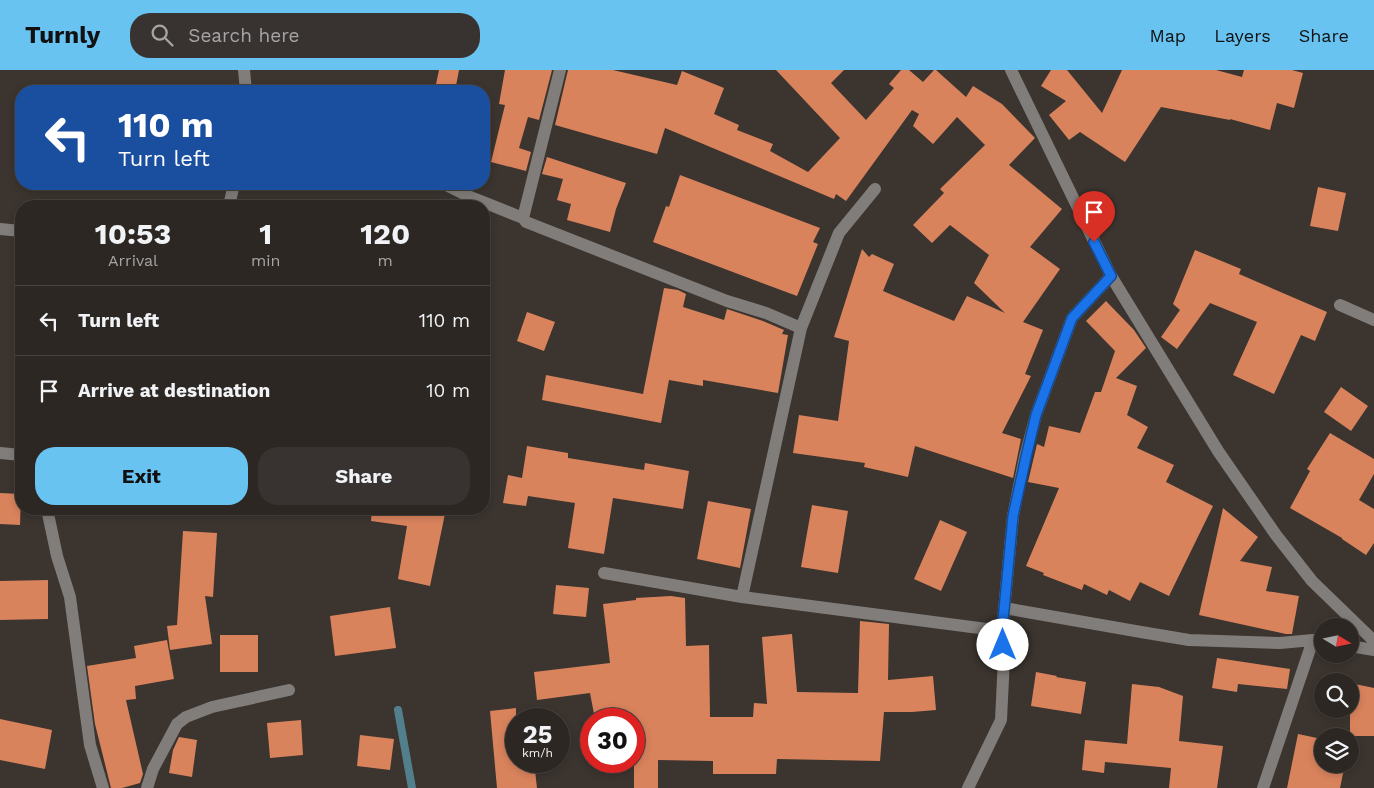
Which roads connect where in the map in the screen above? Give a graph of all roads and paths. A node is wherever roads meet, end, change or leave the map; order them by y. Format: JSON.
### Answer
{"nodes":[{"id":1,"x":244,"y":70,"type":"edge"},
{"id":2,"x":560,"y":70,"type":"edge"},
{"id":3,"x":1011,"y":70,"type":"edge"},
{"id":4,"x":245,"y":85,"type":"edge"},
{"id":5,"x":874,"y":189,"type":"dead end"},
{"id":6,"x":456,"y":190,"type":"edge"},
{"id":7,"x":478,"y":200,"type":"edge"},
{"id":8,"x":490,"y":205,"type":"edge"},
{"id":9,"x":523,"y":218,"type":"junction"},
{"id":10,"x":0,"y":228,"type":"edge"},
{"id":11,"x":15,"y":230,"type":"edge"},
{"id":12,"x":1111,"y":276,"type":"junction"},
{"id":13,"x":1340,"y":305,"type":"dead end"},
{"id":14,"x":1374,"y":320,"type":"edge"},
{"id":15,"x":801,"y":328,"type":"junction"},
{"id":16,"x":0,"y":454,"type":"edge"},
{"id":17,"x":15,"y":455,"type":"edge"},
{"id":18,"x":48,"y":515,"type":"edge"},
{"id":19,"x":604,"y":573,"type":"dead end"},
{"id":20,"x":742,"y":597,"type":"junction"},
{"id":21,"x":1004,"y":608,"type":"junction"},
{"id":22,"x":1002,"y":631,"type":"junction"},
{"id":23,"x":1314,"y":641,"type":"edge"},
{"id":24,"x":1374,"y":641,"type":"edge"},
{"id":25,"x":1359,"y":648,"type":"edge"},
{"id":26,"x":1374,"y":650,"type":"edge"},
{"id":27,"x":1314,"y":652,"type":"edge"},
{"id":28,"x":289,"y":690,"type":"dead end"},
{"id":29,"x":103,"y":788,"type":"edge"},
{"id":30,"x":147,"y":788,"type":"edge"},
{"id":31,"x":968,"y":788,"type":"edge"},
{"id":32,"x":1263,"y":788,"type":"edge"}],
"edges":[{"from":1,"to":4,"type":"street"},
{"from":2,"to":9,"type":"street"},
{"from":3,"to":12,"type":"street"},
{"from":5,"to":15,"type":"street"},
{"from":6,"to":7,"type":"street"},
{"from":8,"to":9,"type":"street"},
{"from":9,"to":15,"type":"street"},
{"from":10,"to":11,"type":"street"},
{"from":12,"to":21,"type":"street"},
{"from":12,"to":24,"type":"street"},
{"from":13,"to":14,"type":"street"},
{"from":15,"to":20,"type":"street"},
{"from":16,"to":17,"type":"street"},
{"from":18,"to":29,"type":"street"},
{"from":19,"to":20,"type":"street"},
{"from":20,"to":22,"type":"street"},
{"from":21,"to":22,"type":"street"},
{"from":21,"to":23,"type":"street"},
{"from":22,"to":31,"type":"street"},
{"from":25,"to":26,"type":"street"},
{"from":27,"to":32,"type":"street"},
{"from":28,"to":30,"type":"street"}]}
